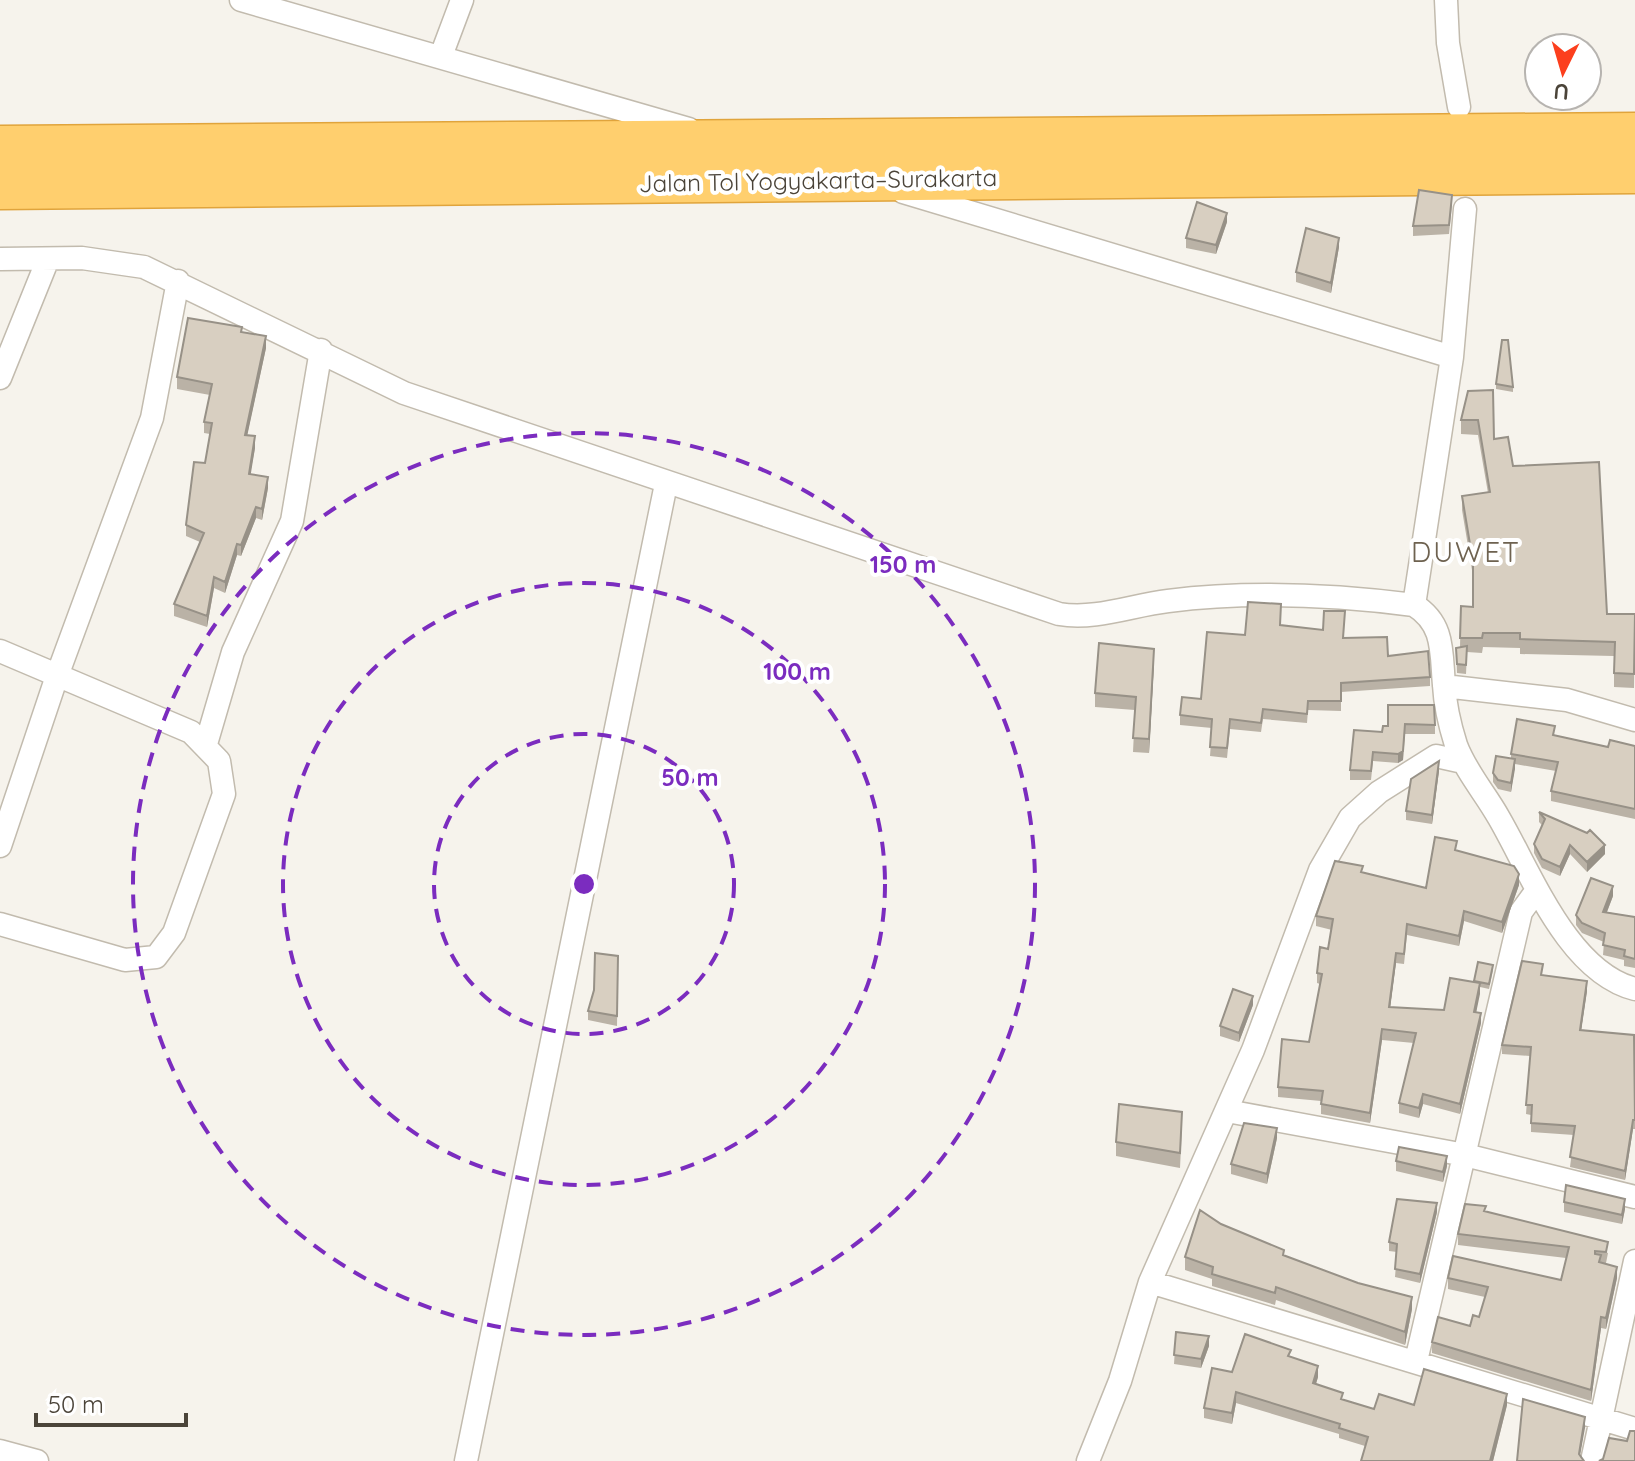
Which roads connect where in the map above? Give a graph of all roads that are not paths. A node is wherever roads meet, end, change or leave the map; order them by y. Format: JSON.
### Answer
{"nodes":[{"id":1,"x":241,"y":0,"type":"edge"},
{"id":2,"x":462,"y":0,"type":"edge"},
{"id":3,"x":1446,"y":0,"type":"edge"},
{"id":4,"x":441,"y":56,"type":"junction"},
{"id":5,"x":1459,"y":107,"type":"dead end"},
{"id":6,"x":1635,"y":134,"type":"edge"},
{"id":7,"x":0,"y":147,"type":"edge"},
{"id":8,"x":1635,"y":172,"type":"edge"},
{"id":9,"x":0,"y":188,"type":"edge"},
{"id":10,"x":1465,"y":209,"type":"dead end"},
{"id":11,"x":0,"y":259,"type":"edge"},
{"id":12,"x":48,"y":259,"type":"junction"},
{"id":13,"x":178,"y":281,"type":"junction"},
{"id":14,"x":321,"y":350,"type":"junction"},
{"id":15,"x":1452,"y":357,"type":"junction"},
{"id":16,"x":0,"y":378,"type":"edge"},
{"id":17,"x":666,"y":484,"type":"junction"},
{"id":18,"x":1414,"y":605,"type":"junction"},
{"id":19,"x":0,"y":651,"type":"edge"},
{"id":20,"x":57,"y":676,"type":"junction"},
{"id":21,"x":1444,"y":686,"type":"junction"},
{"id":22,"x":1448,"y":717,"type":"junction"},
{"id":23,"x":1635,"y":720,"type":"edge"},
{"id":24,"x":206,"y":744,"type":"junction"},
{"id":25,"x":1436,"y":756,"type":"junction"},
{"id":26,"x":1463,"y":762,"type":"junction"},
{"id":27,"x":0,"y":846,"type":"edge"},
{"id":28,"x":1537,"y":890,"type":"junction"},
{"id":29,"x":0,"y":924,"type":"edge"},
{"id":30,"x":1635,"y":989,"type":"edge"},
{"id":31,"x":1227,"y":1111,"type":"junction"},
{"id":32,"x":1465,"y":1155,"type":"junction"},
{"id":33,"x":1635,"y":1197,"type":"edge"},
{"id":34,"x":1635,"y":1261,"type":"edge"},
{"id":35,"x":1150,"y":1282,"type":"junction"},
{"id":36,"x":1416,"y":1361,"type":"junction"},
{"id":37,"x":1601,"y":1421,"type":"junction"},
{"id":38,"x":1635,"y":1429,"type":"edge"},
{"id":39,"x":0,"y":1451,"type":"edge"},
{"id":40,"x":37,"y":1461,"type":"edge"},
{"id":41,"x":466,"y":1461,"type":"edge"},
{"id":42,"x":1088,"y":1461,"type":"edge"},
{"id":43,"x":1592,"y":1461,"type":"edge"}],
"edges":[{"from":1,"to":4,"type":"street"},
{"from":2,"to":4,"type":"street"},
{"from":3,"to":5,"type":"street"},
{"from":4,"to":15,"type":"street"},
{"from":6,"to":7,"type":"highway","name":"Jalan Tol Yogyakarta–Surakarta"},
{"from":8,"to":9,"type":"highway","name":"Jalan Tol Yogyakarta–Surakarta"},
{"from":10,"to":15,"type":"street"},
{"from":11,"to":12,"type":"street"},
{"from":12,"to":13,"type":"street"},
{"from":12,"to":16,"type":"street"},
{"from":13,"to":14,"type":"street"},
{"from":13,"to":20,"type":"street"},
{"from":14,"to":17,"type":"street"},
{"from":14,"to":24,"type":"street"},
{"from":15,"to":18,"type":"street"},
{"from":17,"to":18,"type":"street"},
{"from":17,"to":41,"type":"street"},
{"from":18,"to":21,"type":"street"},
{"from":19,"to":20,"type":"street"},
{"from":20,"to":24,"type":"street"},
{"from":20,"to":27,"type":"street"},
{"from":21,"to":22,"type":"street"},
{"from":21,"to":23,"type":"street"},
{"from":22,"to":25,"type":"street"},
{"from":22,"to":26,"type":"street"},
{"from":24,"to":29,"type":"street"},
{"from":25,"to":26,"type":"street"},
{"from":25,"to":31,"type":"street"},
{"from":26,"to":28,"type":"street"},
{"from":28,"to":30,"type":"street"},
{"from":28,"to":32,"type":"street"},
{"from":31,"to":32,"type":"street"},
{"from":31,"to":35,"type":"street"},
{"from":32,"to":33,"type":"street"},
{"from":32,"to":36,"type":"street"},
{"from":34,"to":37,"type":"street"},
{"from":35,"to":36,"type":"street"},
{"from":35,"to":42,"type":"street"},
{"from":36,"to":37,"type":"street"},
{"from":37,"to":38,"type":"street"},
{"from":37,"to":43,"type":"street"},
{"from":39,"to":40,"type":"street"}]}
